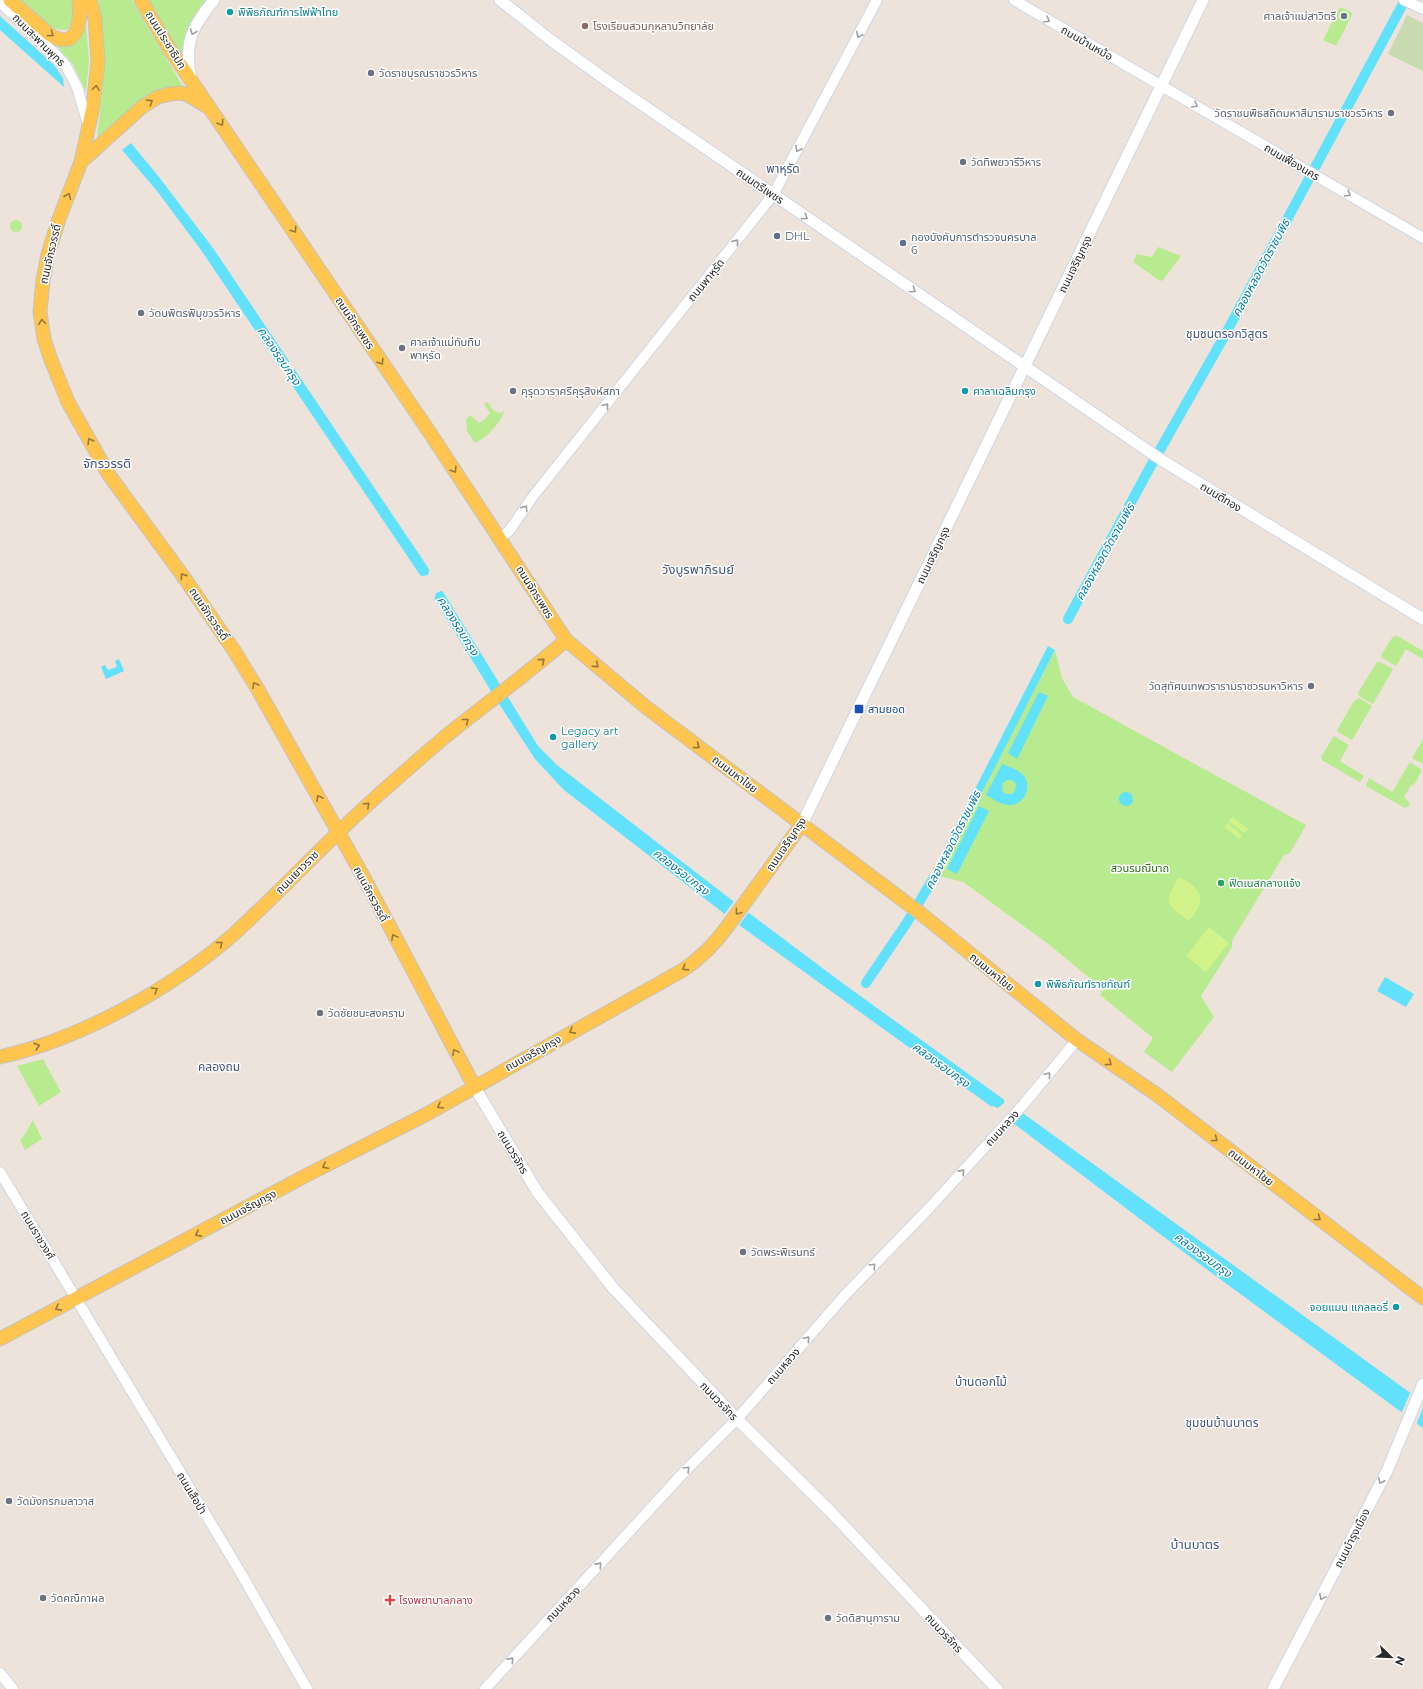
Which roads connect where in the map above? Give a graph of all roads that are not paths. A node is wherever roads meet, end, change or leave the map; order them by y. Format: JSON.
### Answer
{"nodes":[{"id":1,"x":10,"y":0,"type":"edge"},
{"id":2,"x":79,"y":0,"type":"edge"},
{"id":3,"x":90,"y":0,"type":"edge"},
{"id":4,"x":141,"y":0,"type":"edge"},
{"id":5,"x":214,"y":0,"type":"edge"},
{"id":6,"x":500,"y":0,"type":"edge"},
{"id":7,"x":877,"y":0,"type":"edge"},
{"id":8,"x":1014,"y":0,"type":"edge"},
{"id":9,"x":1203,"y":0,"type":"edge"},
{"id":10,"x":1406,"y":1,"type":"edge"},
{"id":11,"x":0,"y":2,"type":"edge"},
{"id":12,"x":1423,"y":9,"type":"edge"},
{"id":13,"x":191,"y":79,"type":"junction"},
{"id":14,"x":1161,"y":86,"type":"junction"},
{"id":15,"x":211,"y":109,"type":"junction"},
{"id":16,"x":89,"y":126,"type":"junction"},
{"id":17,"x":81,"y":162,"type":"junction"},
{"id":18,"x":773,"y":195,"type":"junction"},
{"id":19,"x":1423,"y":238,"type":"edge"},
{"id":20,"x":1024,"y":367,"type":"junction"},
{"id":21,"x":500,"y":538,"type":"junction"},
{"id":22,"x":1423,"y":619,"type":"edge"},
{"id":23,"x":566,"y":640,"type":"junction"},
{"id":24,"x":802,"y":824,"type":"junction"},
{"id":25,"x":338,"y":832,"type":"junction"},
{"id":26,"x":1077,"y":1040,"type":"junction"},
{"id":27,"x":0,"y":1057,"type":"edge"},
{"id":28,"x":474,"y":1086,"type":"junction"},
{"id":29,"x":0,"y":1172,"type":"edge"},
{"id":30,"x":76,"y":1298,"type":"junction"},
{"id":31,"x":1423,"y":1298,"type":"edge"},
{"id":32,"x":0,"y":1339,"type":"edge"},
{"id":33,"x":1423,"y":1384,"type":"edge"},
{"id":34,"x":737,"y":1419,"type":"junction"},
{"id":35,"x":0,"y":1672,"type":"edge"},
{"id":36,"x":13,"y":1689,"type":"edge"},
{"id":37,"x":307,"y":1689,"type":"edge"},
{"id":38,"x":485,"y":1689,"type":"edge"},
{"id":39,"x":997,"y":1689,"type":"edge"},
{"id":40,"x":1273,"y":1689,"type":"edge"}],
"edges":[{"from":1,"to":2,"type":"main road","one_way":true},
{"from":16,"to":3,"type":"main road","one_way":true},
{"from":4,"to":13,"type":"main road","name":"ถนนประชาธิปก"},
{"from":5,"to":13,"type":"main road","name":"ถนนจักรเพชร","one_way":true},
{"from":6,"to":18,"type":"main road","name":"ถนนตรีเพชร"},
{"from":7,"to":18,"type":"street","name":"ถนนพาหุรัด","one_way":true},
{"from":8,"to":14,"type":"street","name":"ถนนบ้านหม้อ","one_way":true},
{"from":9,"to":14,"type":"main road","name":"ถนนเจริญกรุง"},
{"from":10,"to":12,"type":"street"},
{"from":11,"to":16,"type":"street","name":"ถนนสะพานพุทธ"},
{"from":13,"to":15,"type":"main road","name":"ถนนจักรเพชร"},
{"from":14,"to":19,"type":"street","name":"ถนนเฟื่องนคร","one_way":true},
{"from":14,"to":20,"type":"main road","name":"ถนนเจริญกรุง"},
{"from":17,"to":15,"type":"main road","one_way":true},
{"from":15,"to":21,"type":"main road","name":"ถนนจักรเพชร","one_way":true},
{"from":16,"to":17,"type":"main road","name":"ถนนจักรวรรดิ์"},
{"from":25,"to":17,"type":"main road","name":"ถนนจักรวรรดิ์","one_way":true},
{"from":18,"to":20,"type":"main road","name":"ถนนตรีเพชร","one_way":true},
{"from":21,"to":18,"type":"street","name":"ถนนพาหุรัด","one_way":true},
{"from":20,"to":22,"type":"main road","name":"ถนนตีทอง"},
{"from":20,"to":24,"type":"main road","name":"ถนนเจริญกรุง"},
{"from":21,"to":23,"type":"main road","name":"ถนนจักรเพชร"},
{"from":23,"to":24,"type":"main road","name":"ถนนมหาไชย","one_way":true},
{"from":25,"to":23,"type":"main road","name":"ถนนเยาวราช","one_way":true},
{"from":24,"to":26,"type":"main road","name":"ถนนมหาไชย"},
{"from":24,"to":28,"type":"main road","name":"ถนนเจริญกรุง","one_way":true,"bridge":true},
{"from":27,"to":25,"type":"main road","name":"ถนนเยาวราช","one_way":true},
{"from":28,"to":25,"type":"main road","name":"ถนนจักรวรรดิ์","one_way":true},
{"from":26,"to":31,"type":"main road","name":"ถนนมหาไชย","one_way":true},
{"from":34,"to":26,"type":"street","name":"ถนนหลวง","one_way":true},
{"from":28,"to":30,"type":"main road","name":"ถนนเจริญกรุง","one_way":true},
{"from":28,"to":34,"type":"main road","name":"ถนนวรจักร"},
{"from":29,"to":30,"type":"street","name":"ถนนราชวงศ์"},
{"from":30,"to":32,"type":"main road","name":"ถนนเจริญกรุง","one_way":true},
{"from":30,"to":37,"type":"street","name":"ถนนเสือป่า"},
{"from":33,"to":40,"type":"main road","name":"ถนนบำรุงเมือง","one_way":true},
{"from":38,"to":34,"type":"street","name":"ถนนหลวง","one_way":true},
{"from":34,"to":39,"type":"main road","name":"ถนนวรจักร"},
{"from":35,"to":36,"type":"street"}]}
